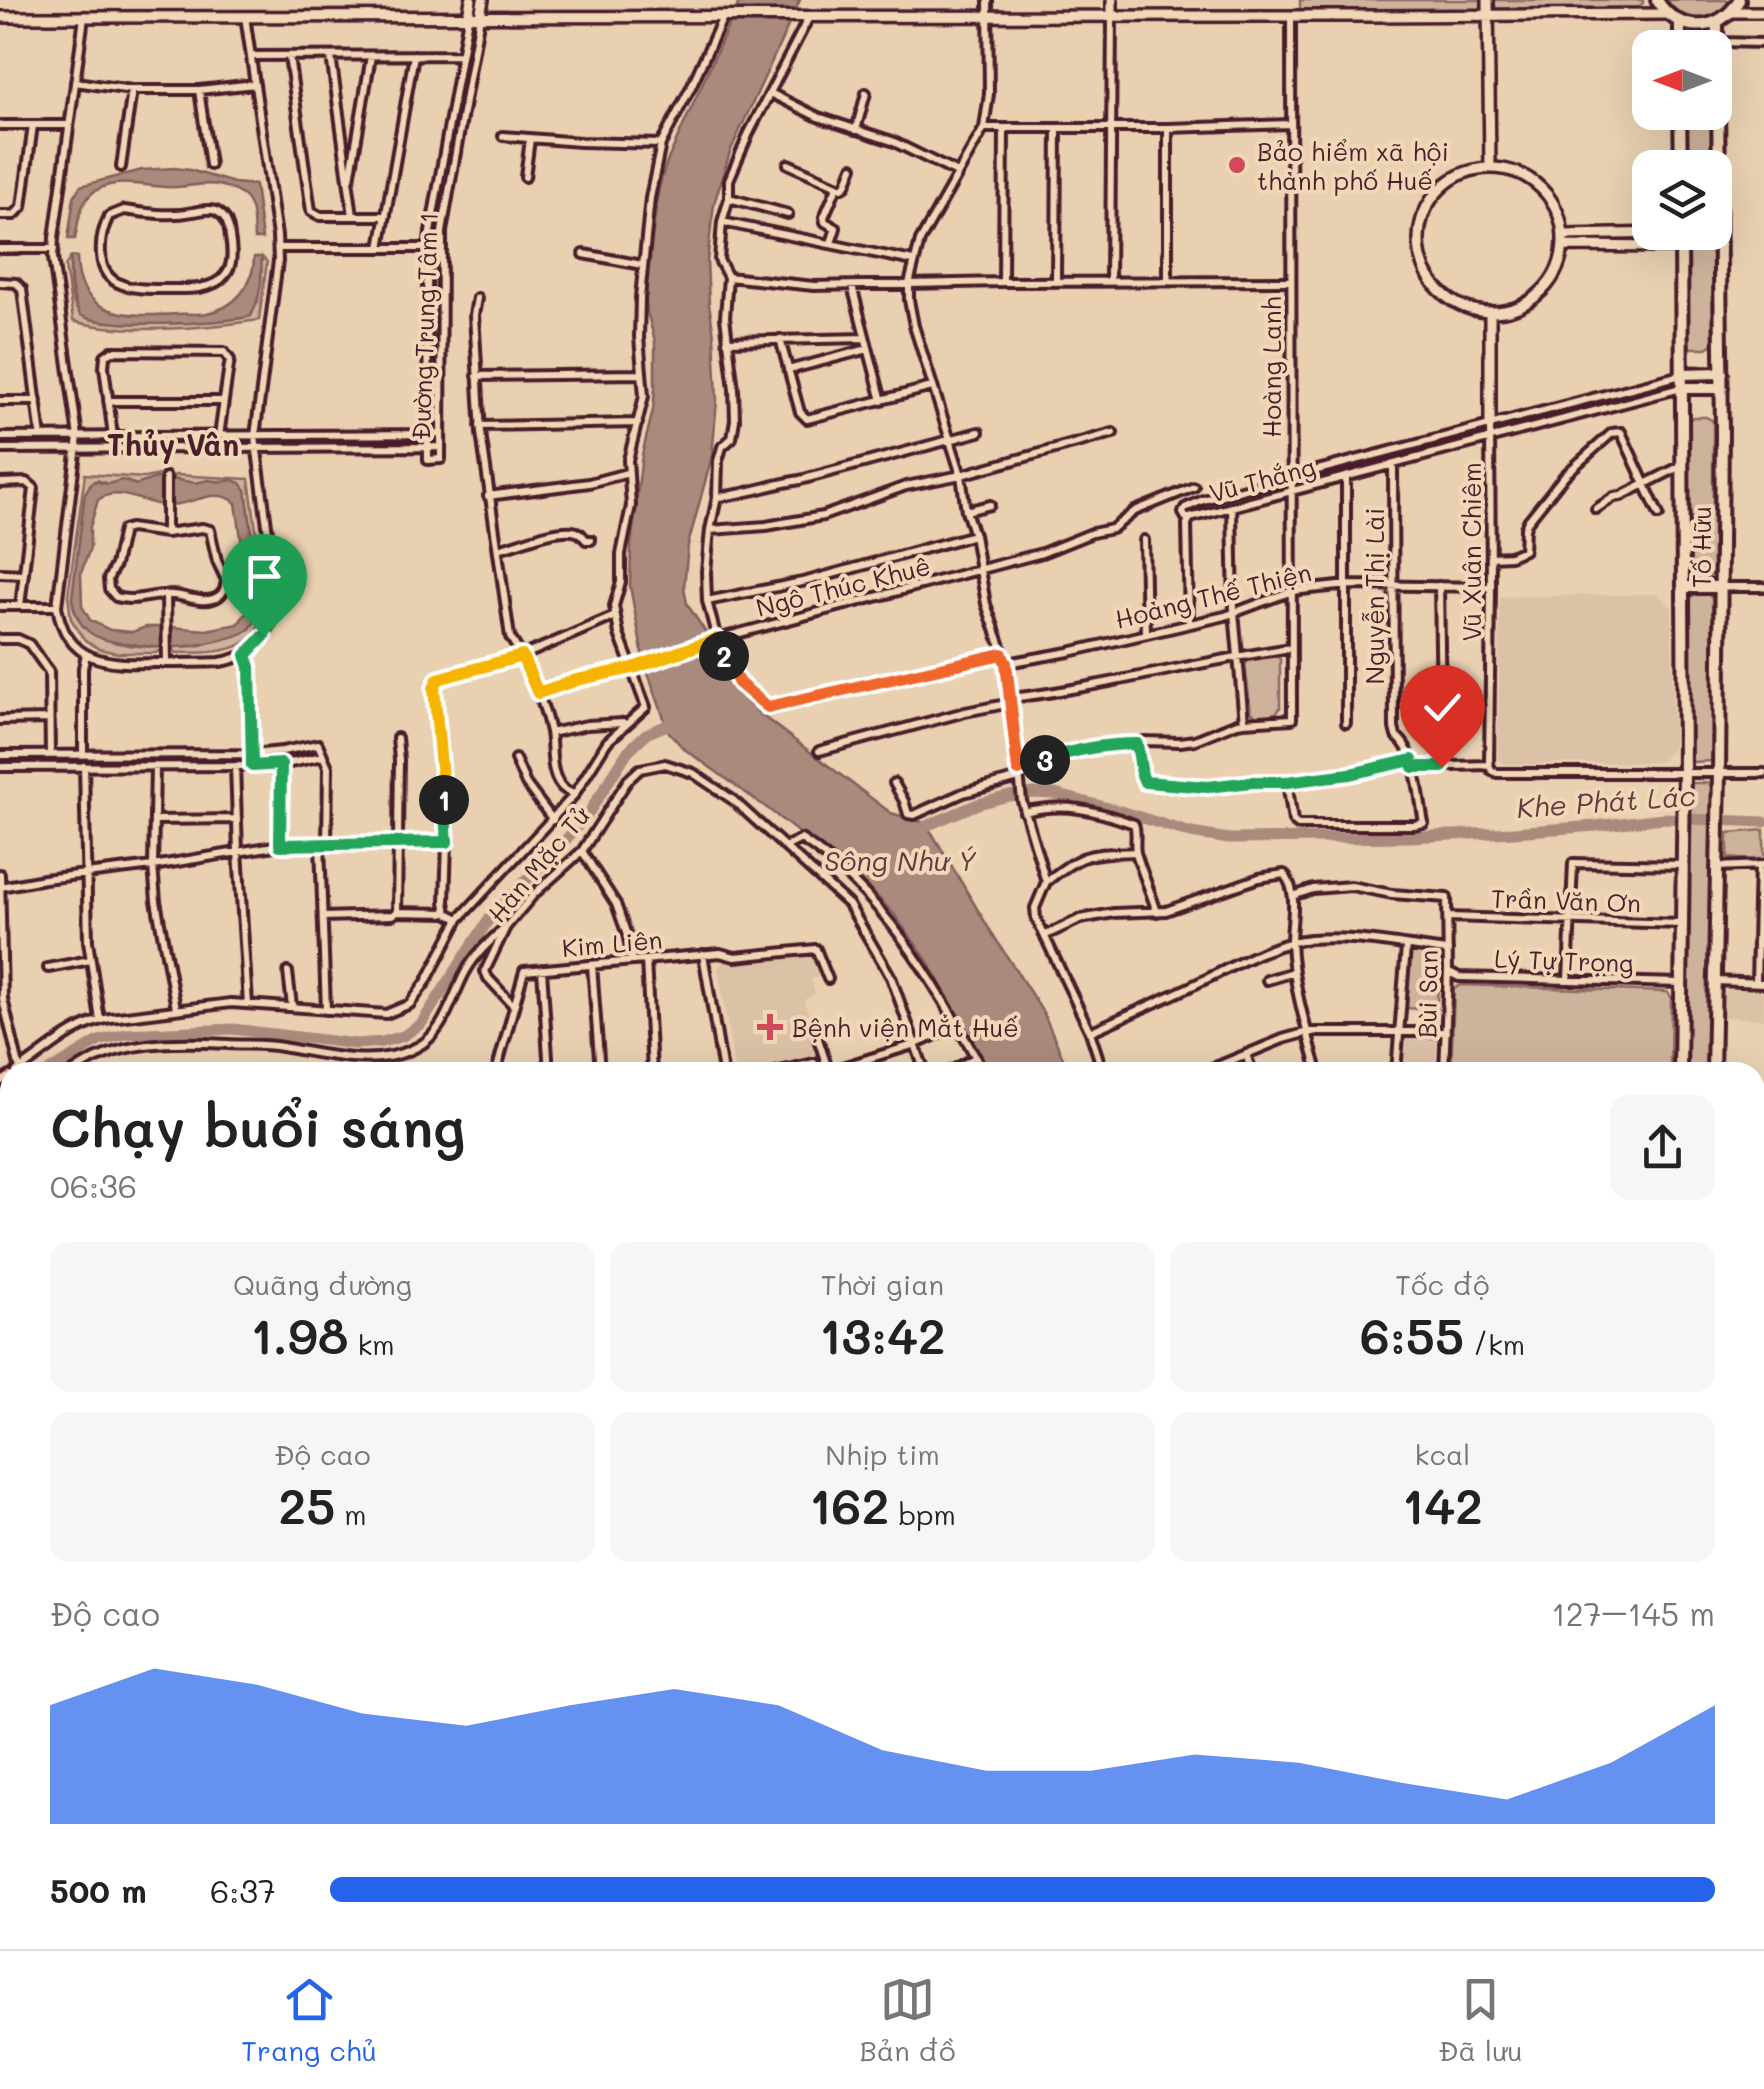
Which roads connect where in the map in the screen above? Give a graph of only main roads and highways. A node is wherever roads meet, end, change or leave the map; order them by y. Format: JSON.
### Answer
{"nodes":[{"id":1,"x":1658,"y":0,"type":"edge"},
{"id":2,"x":1739,"y":0,"type":"edge"},
{"id":3,"x":1680,"y":22,"type":"junction"},
{"id":4,"x":1717,"y":22,"type":"junction"},
{"id":5,"x":1680,"y":30,"type":"edge"},
{"id":6,"x":1719,"y":150,"type":"edge"},
{"id":7,"x":1681,"y":250,"type":"edge"},
{"id":8,"x":1720,"y":250,"type":"edge"},
{"id":9,"x":1682,"y":374,"type":"junction"},
{"id":10,"x":1722,"y":374,"type":"junction"},
{"id":11,"x":1682,"y":388,"type":"junction"},
{"id":12,"x":1722,"y":388,"type":"junction"},
{"id":13,"x":1684,"y":587,"type":"junction"},
{"id":14,"x":1721,"y":587,"type":"junction"},
{"id":15,"x":1680,"y":1062,"type":"edge"},
{"id":16,"x":1713,"y":1062,"type":"edge"}],
"edges":[{"from":1,"to":3,"type":"main road"},
{"from":2,"to":4,"type":"main road"},
{"from":3,"to":4,"type":"main road"},
{"from":3,"to":5,"type":"main road"},
{"from":4,"to":6,"type":"main road","name":"Tố Hữu"},
{"from":7,"to":9,"type":"main road","name":"Tố Hữu"},
{"from":8,"to":10,"type":"main road","name":"Tố Hữu"},
{"from":9,"to":10,"type":"main road"},
{"from":9,"to":11,"type":"main road","name":"Tố Hữu"},
{"from":10,"to":12,"type":"main road","name":"Tố Hữu"},
{"from":11,"to":12,"type":"main road"},
{"from":11,"to":13,"type":"main road","name":"Tố Hữu"},
{"from":12,"to":14,"type":"main road","name":"Tố Hữu"},
{"from":13,"to":14,"type":"main road"},
{"from":13,"to":15,"type":"main road","name":"Tố Hữu"},
{"from":14,"to":16,"type":"main road","name":"Tố Hữu"}]}
